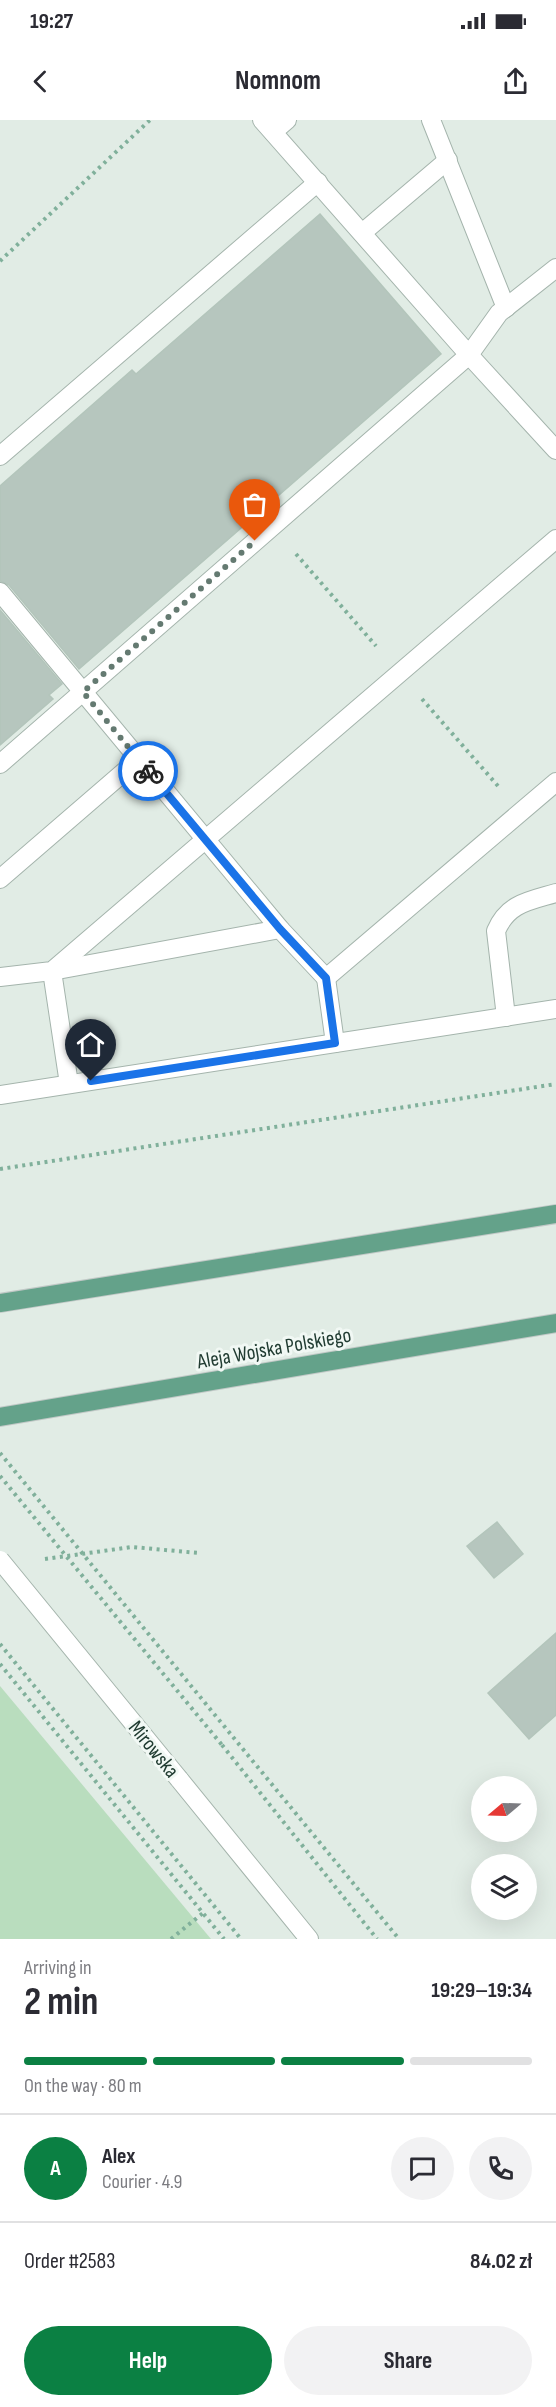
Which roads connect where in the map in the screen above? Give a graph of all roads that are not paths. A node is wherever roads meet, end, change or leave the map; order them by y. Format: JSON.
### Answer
{"nodes":[{"id":1,"x":287,"y":120,"type":"edge"},
{"id":2,"x":431,"y":120,"type":"edge"},
{"id":3,"x":268,"y":126,"type":"edge"},
{"id":4,"x":448,"y":160,"type":"junction"},
{"id":5,"x":318,"y":182,"type":"junction"},
{"id":6,"x":362,"y":233,"type":"junction"},
{"id":7,"x":556,"y":268,"type":"edge"},
{"id":8,"x":506,"y":308,"type":"junction"},
{"id":9,"x":469,"y":355,"type":"junction"},
{"id":10,"x":556,"y":450,"type":"edge"},
{"id":11,"x":0,"y":456,"type":"edge"},
{"id":12,"x":556,"y":539,"type":"edge"},
{"id":13,"x":0,"y":592,"type":"edge"},
{"id":14,"x":83,"y":692,"type":"junction"},
{"id":15,"x":139,"y":759,"type":"junction"},
{"id":16,"x":0,"y":764,"type":"edge"},
{"id":17,"x":556,"y":782,"type":"edge"},
{"id":18,"x":205,"y":839,"type":"junction"},
{"id":19,"x":0,"y":879,"type":"edge"},
{"id":20,"x":556,"y":893,"type":"edge"},
{"id":21,"x":280,"y":929,"type":"junction"},
{"id":22,"x":52,"y":971,"type":"junction"},
{"id":23,"x":0,"y":977,"type":"edge"},
{"id":24,"x":326,"y":978,"type":"junction"},
{"id":25,"x":556,"y":1009,"type":"edge"},
{"id":26,"x":506,"y":1017,"type":"junction"},
{"id":27,"x":335,"y":1043,"type":"junction"},
{"id":28,"x":69,"y":1084,"type":"junction"},
{"id":29,"x":0,"y":1095,"type":"edge"},
{"id":30,"x":556,"y":1214,"type":"edge"},
{"id":31,"x":0,"y":1303,"type":"edge"},
{"id":32,"x":556,"y":1323,"type":"edge"},
{"id":33,"x":0,"y":1417,"type":"edge"},
{"id":34,"x":0,"y":1560,"type":"edge"},
{"id":35,"x":309,"y":1939,"type":"edge"}],
"edges":[{"from":1,"to":3,"type":"street"},
{"from":2,"to":4,"type":"street"},
{"from":3,"to":5,"type":"street"},
{"from":4,"to":6,"type":"street"},
{"from":4,"to":8,"type":"street"},
{"from":5,"to":6,"type":"street"},
{"from":5,"to":11,"type":"street"},
{"from":6,"to":9,"type":"street"},
{"from":7,"to":8,"type":"street"},
{"from":8,"to":9,"type":"street"},
{"from":9,"to":10,"type":"street"},
{"from":9,"to":14,"type":"street"},
{"from":12,"to":18,"type":"street"},
{"from":13,"to":14,"type":"street"},
{"from":14,"to":15,"type":"street"},
{"from":14,"to":16,"type":"street"},
{"from":15,"to":18,"type":"street"},
{"from":15,"to":19,"type":"street"},
{"from":17,"to":24,"type":"street"},
{"from":18,"to":21,"type":"street"},
{"from":18,"to":22,"type":"street"},
{"from":20,"to":26,"type":"street"},
{"from":21,"to":22,"type":"street"},
{"from":21,"to":24,"type":"street"},
{"from":22,"to":23,"type":"street"},
{"from":22,"to":28,"type":"street"},
{"from":24,"to":27,"type":"street"},
{"from":25,"to":26,"type":"street"},
{"from":26,"to":27,"type":"street"},
{"from":27,"to":28,"type":"street"},
{"from":28,"to":29,"type":"street"},
{"from":30,"to":31,"type":"main road"},
{"from":32,"to":33,"type":"main road","name":"Aleja Wojska Polskiego"},
{"from":34,"to":35,"type":"street","name":"Mirowska","bridge":true}]}
